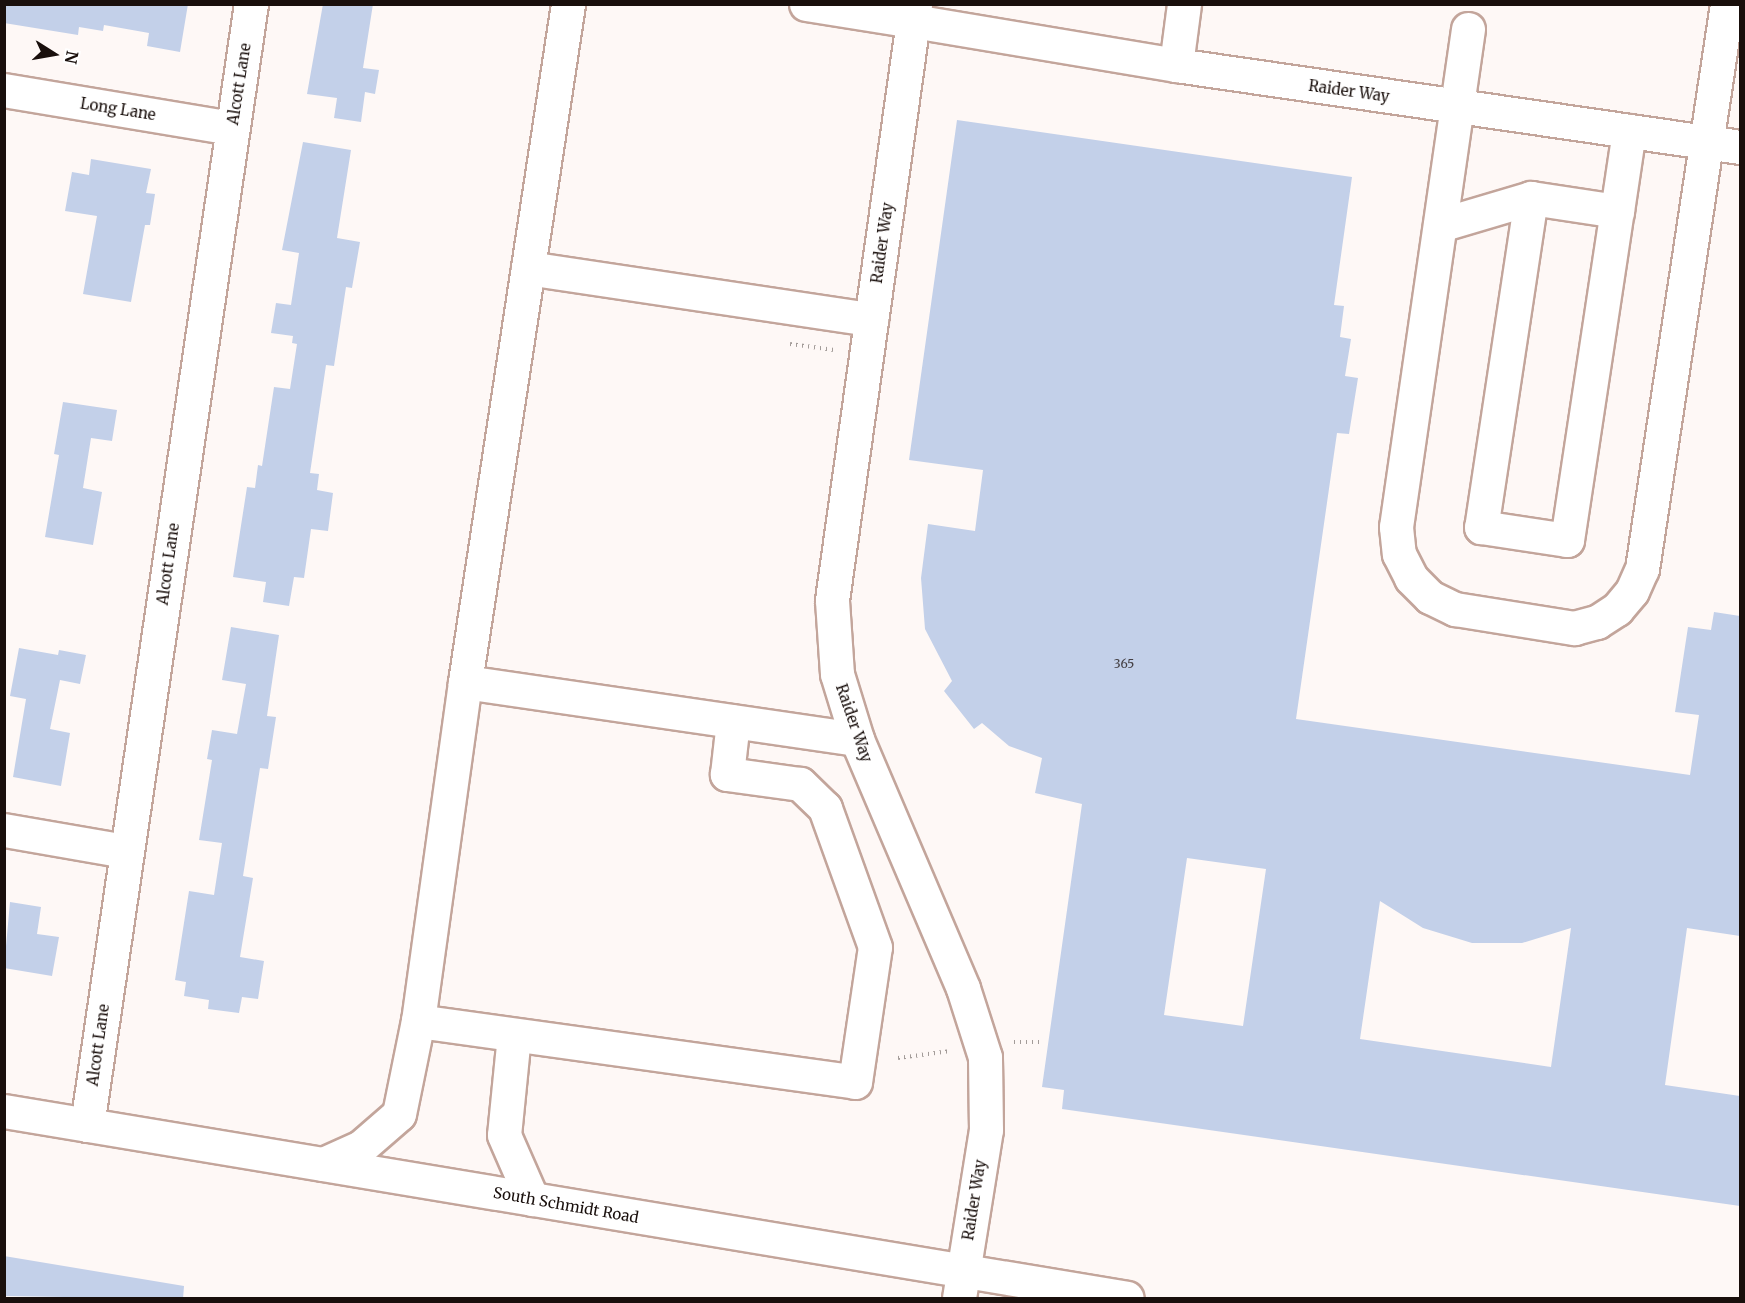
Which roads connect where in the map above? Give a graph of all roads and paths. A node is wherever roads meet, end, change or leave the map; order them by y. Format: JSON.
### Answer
{"nodes":[{"id":1,"x":251,"y":4,"type":"edge"},
{"id":2,"x":568,"y":4,"type":"edge"},
{"id":3,"x":806,"y":4,"type":"edge"},
{"id":4,"x":1184,"y":4,"type":"edge"},
{"id":5,"x":1727,"y":4,"type":"edge"},
{"id":6,"x":914,"y":13,"type":"edge"},
{"id":7,"x":1468,"y":29,"type":"dead end"},
{"id":8,"x":1176,"y":65,"type":"junction"},
{"id":9,"x":4,"y":90,"type":"edge"},
{"id":10,"x":1457,"y":106,"type":"junction"},
{"id":11,"x":232,"y":128,"type":"junction"},
{"id":12,"x":1629,"y":131,"type":"junction"},
{"id":13,"x":1708,"y":143,"type":"junction"},
{"id":14,"x":1740,"y":147,"type":"edge"},
{"id":15,"x":1531,"y":198,"type":"junction"},
{"id":16,"x":1617,"y":211,"type":"junction"},
{"id":17,"x":1440,"y":225,"type":"junction"},
{"id":18,"x":528,"y":268,"type":"junction"},
{"id":19,"x":871,"y":319,"type":"junction"},
{"id":20,"x":790,"y":344,"type":"dead end"},
{"id":21,"x":841,"y":351,"type":"dead end"},
{"id":22,"x":465,"y":682,"type":"junction"},
{"id":23,"x":733,"y":721,"type":"junction"},
{"id":24,"x":857,"y":739,"type":"junction"},
{"id":25,"x":4,"y":830,"type":"edge"},
{"id":26,"x":126,"y":851,"type":"junction"},
{"id":27,"x":418,"y":1021,"type":"junction"},
{"id":28,"x":513,"y":1035,"type":"junction"},
{"id":29,"x":1040,"y":1042,"type":"dead end"},
{"id":30,"x":1011,"y":1043,"type":"dead end"},
{"id":31,"x":952,"y":1051,"type":"dead end"},
{"id":32,"x":898,"y":1058,"type":"dead end"},
{"id":33,"x":4,"y":1111,"type":"edge"},
{"id":34,"x":87,"y":1125,"type":"junction"},
{"id":35,"x":323,"y":1164,"type":"junction"},
{"id":36,"x":532,"y":1199,"type":"junction"},
{"id":37,"x":961,"y":1285,"type":"edge"},
{"id":38,"x":1127,"y":1299,"type":"edge"}],
"edges":[{"from":1,"to":11,"type":"street","name":"Alcott Lane"},
{"from":2,"to":18,"type":"street"},
{"from":3,"to":6,"type":"street"},
{"from":4,"to":8,"type":"street"},
{"from":5,"to":13,"type":"street"},
{"from":6,"to":8,"type":"street","name":"Raider Way"},
{"from":6,"to":19,"type":"street","name":"Raider Way"},
{"from":7,"to":10,"type":"street"},
{"from":8,"to":10,"type":"street","name":"Raider Way"},
{"from":9,"to":11,"type":"street","name":"Long Lane"},
{"from":10,"to":12,"type":"street","name":"Raider Way"},
{"from":10,"to":17,"type":"street"},
{"from":11,"to":26,"type":"street","name":"Alcott Lane"},
{"from":12,"to":13,"type":"street","name":"Raider Way"},
{"from":12,"to":16,"type":"street"},
{"from":13,"to":14,"type":"street","name":"Raider Way"},
{"from":13,"to":17,"type":"street"},
{"from":15,"to":16,"type":"street"},
{"from":15,"to":16,"type":"street"},
{"from":15,"to":17,"type":"street"},
{"from":18,"to":19,"type":"street"},
{"from":18,"to":22,"type":"street"},
{"from":19,"to":24,"type":"street","name":"Raider Way"},
{"from":20,"to":21,"type":"path"},
{"from":22,"to":23,"type":"street"},
{"from":22,"to":27,"type":"street"},
{"from":23,"to":24,"type":"street"},
{"from":23,"to":28,"type":"street"},
{"from":24,"to":37,"type":"street","name":"Raider Way"},
{"from":25,"to":26,"type":"street"},
{"from":26,"to":34,"type":"street","name":"Alcott Lane"},
{"from":27,"to":28,"type":"street"},
{"from":27,"to":35,"type":"street"},
{"from":28,"to":36,"type":"street"},
{"from":29,"to":30,"type":"path"},
{"from":31,"to":32,"type":"path"},
{"from":33,"to":34,"type":"street","name":"South Schmidt Road"},
{"from":34,"to":35,"type":"street","name":"South Schmidt Road"},
{"from":35,"to":36,"type":"street","name":"South Schmidt Road"},
{"from":36,"to":37,"type":"street","name":"South Schmidt Road"},
{"from":37,"to":38,"type":"street","name":"South Schmidt Road"}]}
